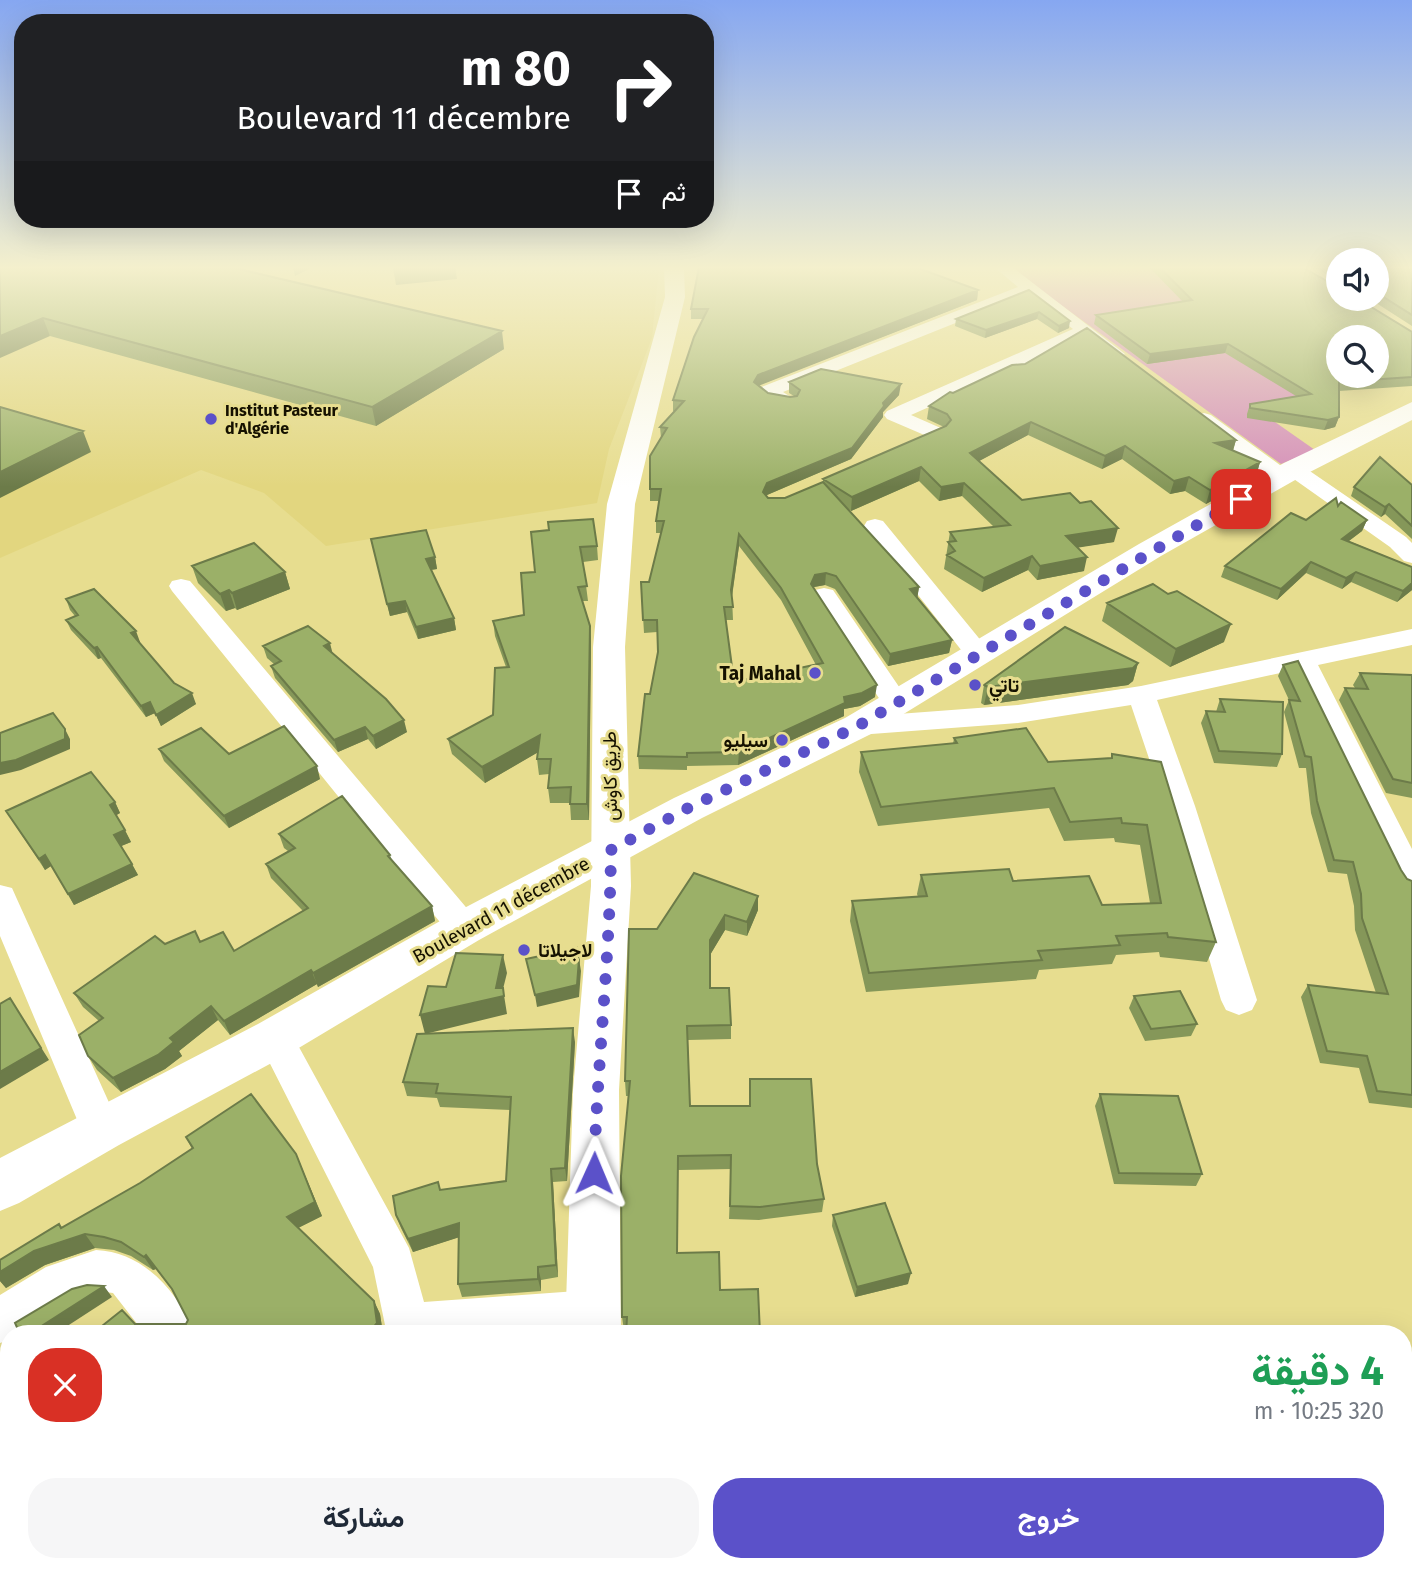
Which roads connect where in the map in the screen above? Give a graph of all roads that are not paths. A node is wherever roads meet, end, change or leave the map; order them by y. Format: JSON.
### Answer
{"nodes":[{"id":1,"x":664,"y":340,"type":"edge"},
{"id":2,"x":895,"y":340,"type":"edge"},
{"id":3,"x":1062,"y":340,"type":"edge"},
{"id":4,"x":1097,"y":340,"type":"edge"},
{"id":5,"x":1128,"y":363,"type":"edge"},
{"id":6,"x":787,"y":401,"type":"edge"},
{"id":7,"x":1412,"y":410,"type":"edge"},
{"id":8,"x":1194,"y":412,"type":"edge"},
{"id":9,"x":911,"y":444,"type":"edge"},
{"id":10,"x":1288,"y":472,"type":"junction"},
{"id":11,"x":875,"y":526,"type":"dead end"},
{"id":12,"x":1412,"y":556,"type":"edge"},
{"id":13,"x":181,"y":586,"type":"dead end"},
{"id":14,"x":824,"y":595,"type":"dead end"},
{"id":15,"x":1412,"y":637,"type":"edge"},
{"id":16,"x":978,"y":654,"type":"junction"},
{"id":17,"x":1302,"y":661,"type":"junction"},
{"id":18,"x":1141,"y":695,"type":"junction"},
{"id":19,"x":896,"y":703,"type":"junction"},
{"id":20,"x":858,"y":726,"type":"junction"},
{"id":21,"x":611,"y":850,"type":"junction"},
{"id":22,"x":1412,"y":881,"type":"edge"},
{"id":23,"x":0,"y":897,"type":"edge"},
{"id":24,"x":464,"y":928,"type":"junction"},
{"id":25,"x":1239,"y":1000,"type":"dead end"},
{"id":26,"x":275,"y":1038,"type":"junction"},
{"id":27,"x":101,"y":1129,"type":"junction"},
{"id":28,"x":0,"y":1186,"type":"edge"},
{"id":29,"x":0,"y":1321,"type":"edge"},
{"id":30,"x":592,"y":1323,"type":"edge"},
{"id":31,"x":166,"y":1325,"type":"edge"},
{"id":32,"x":405,"y":1325,"type":"edge"},
{"id":33,"x":530,"y":1325,"type":"edge"}],
"edges":[{"from":1,"to":21,"type":"street","name":"طريق كاوش"},
{"from":2,"to":6,"type":"street"},
{"from":3,"to":9,"type":"street"},
{"from":4,"to":5,"type":"street"},
{"from":7,"to":10,"type":"main road","name":"Boulevard 11 décembre"},
{"from":8,"to":10,"type":"street"},
{"from":10,"to":12,"type":"street"},
{"from":10,"to":16,"type":"main road","name":"Boulevard 11 décembre"},
{"from":11,"to":16,"type":"street"},
{"from":13,"to":24,"type":"street"},
{"from":14,"to":19,"type":"street"},
{"from":15,"to":17,"type":"street"},
{"from":16,"to":19,"type":"main road","name":"Boulevard 11 décembre"},
{"from":17,"to":18,"type":"street"},
{"from":17,"to":22,"type":"street"},
{"from":18,"to":20,"type":"street"},
{"from":18,"to":25,"type":"street"},
{"from":19,"to":20,"type":"main road","name":"Boulevard 11 décembre"},
{"from":20,"to":21,"type":"main road","name":"Boulevard 11 décembre"},
{"from":21,"to":24,"type":"main road","name":"Boulevard 11 décembre"},
{"from":21,"to":30,"type":"street","name":"طريق كاوش"},
{"from":23,"to":27,"type":"street"},
{"from":24,"to":26,"type":"main road","name":"Boulevard 11 décembre"},
{"from":26,"to":27,"type":"main road","name":"Boulevard 11 décembre"},
{"from":26,"to":32,"type":"street"},
{"from":27,"to":28,"type":"main road","name":"Boulevard 11 décembre"},
{"from":29,"to":31,"type":"street"},
{"from":30,"to":33,"type":"street"}]}
